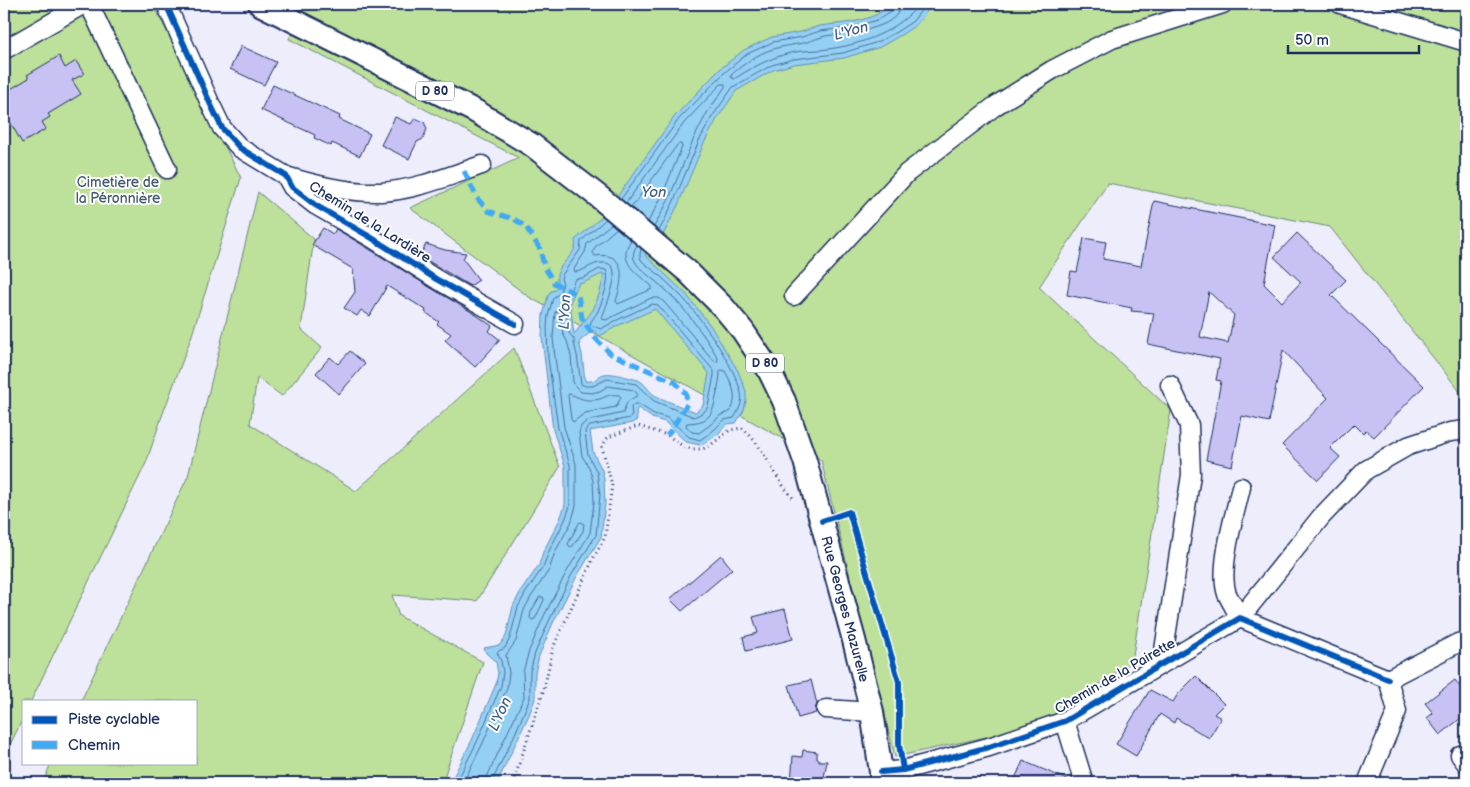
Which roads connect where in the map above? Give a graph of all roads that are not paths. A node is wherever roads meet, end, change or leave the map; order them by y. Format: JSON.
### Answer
{"nodes":[{"id":1,"x":84,"y":4,"type":"edge"},
{"id":2,"x":90,"y":4,"type":"edge"},
{"id":3,"x":260,"y":4,"type":"edge"},
{"id":4,"x":1223,"y":4,"type":"edge"},
{"id":5,"x":1340,"y":4,"type":"edge"},
{"id":6,"x":171,"y":9,"type":"edge"},
{"id":7,"x":1466,"y":42,"type":"edge"},
{"id":8,"x":4,"y":50,"type":"edge"},
{"id":9,"x":482,"y":165,"type":"dead end"},
{"id":10,"x":167,"y":170,"type":"dead end"},
{"id":11,"x":286,"y":176,"type":"junction"},
{"id":12,"x":794,"y":296,"type":"dead end"},
{"id":13,"x":515,"y":324,"type":"dead end"},
{"id":14,"x":1170,"y":385,"type":"dead end"},
{"id":15,"x":1466,"y":430,"type":"edge"},
{"id":16,"x":1241,"y":487,"type":"dead end"},
{"id":17,"x":1240,"y":618,"type":"junction"},
{"id":18,"x":1466,"y":641,"type":"edge"},
{"id":19,"x":1162,"y":663,"type":"junction"},
{"id":20,"x":1388,"y":679,"type":"junction"},
{"id":21,"x":826,"y":709,"type":"dead end"},
{"id":22,"x":872,"y":712,"type":"junction"},
{"id":23,"x":1065,"y":721,"type":"junction"},
{"id":24,"x":881,"y":777,"type":"edge"},
{"id":25,"x":1084,"y":783,"type":"edge"},
{"id":26,"x":1367,"y":783,"type":"edge"}],
"edges":[{"from":1,"to":8,"type":"street"},
{"from":2,"to":10,"type":"street"},
{"from":3,"to":22,"type":"main road","name":"Rue Georges Mazurelle","number":"D 80"},
{"from":4,"to":12,"type":"street"},
{"from":5,"to":7,"type":"street"},
{"from":6,"to":11,"type":"street","name":"Chemin de la Lardière"},
{"from":9,"to":11,"type":"street","name":"Chemin de la Lardière"},
{"from":11,"to":13,"type":"street","name":"Chemin de la Lardière"},
{"from":14,"to":19,"type":"street"},
{"from":15,"to":17,"type":"street"},
{"from":16,"to":17,"type":"street"},
{"from":17,"to":19,"type":"street","name":"Chemin de la Pairette"},
{"from":17,"to":20,"type":"street"},
{"from":18,"to":20,"type":"street"},
{"from":19,"to":23,"type":"street","name":"Chemin de la Pairette"},
{"from":20,"to":26,"type":"street"},
{"from":21,"to":22,"type":"street"},
{"from":22,"to":24,"type":"main road","name":"Rue Georges Mazurelle","number":"D 80"},
{"from":23,"to":24,"type":"street","name":"Chemin de la Pairette"},
{"from":23,"to":25,"type":"street","name":"Chemin de la Pairette"}]}
